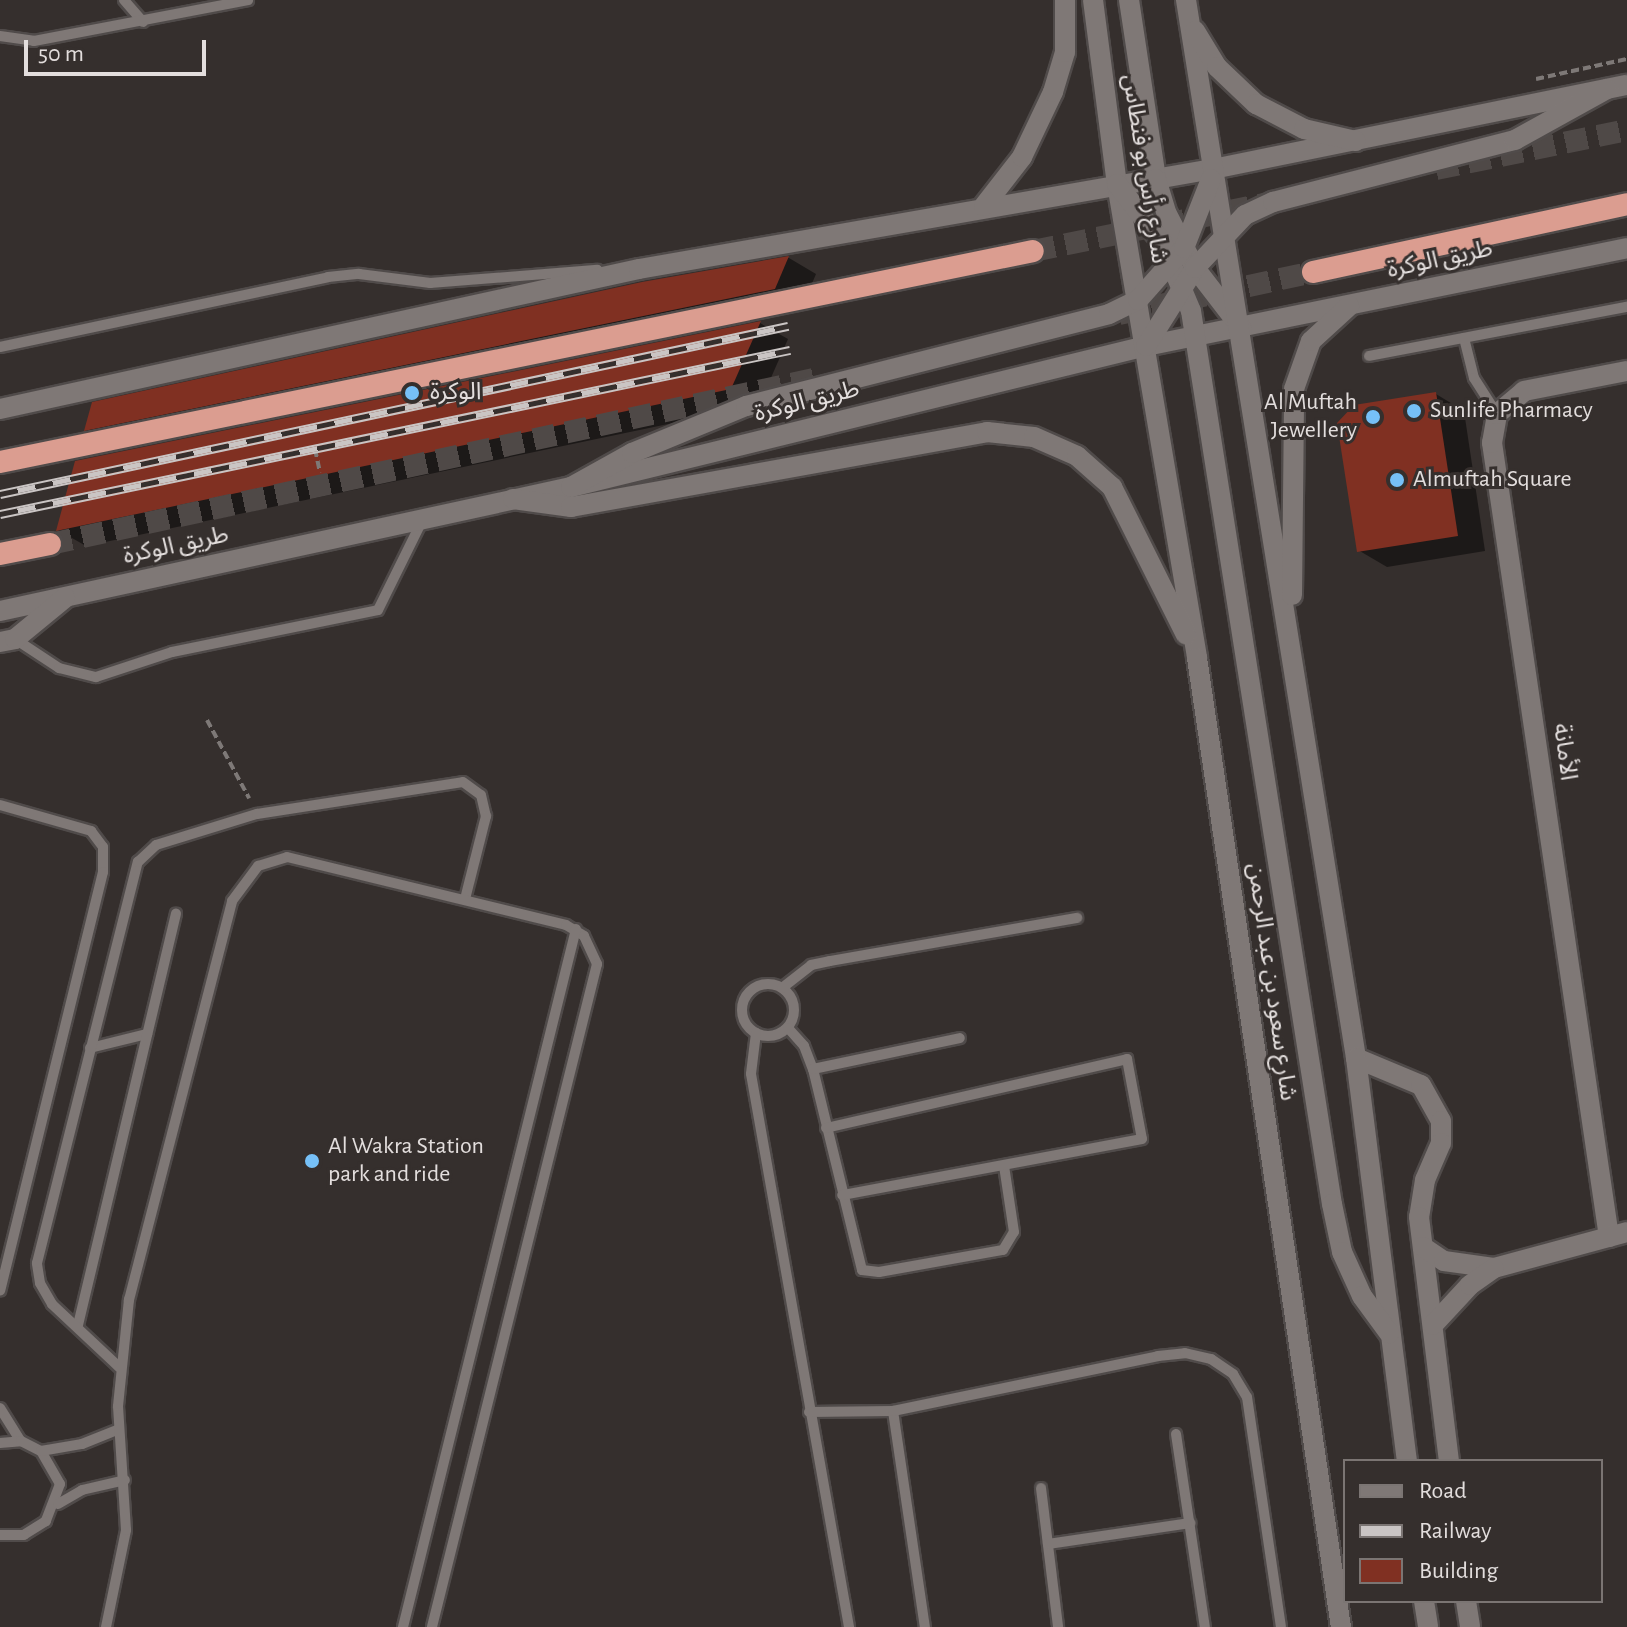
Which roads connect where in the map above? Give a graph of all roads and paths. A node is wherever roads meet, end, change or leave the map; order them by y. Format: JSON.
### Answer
{"nodes":[{"id":1,"x":124,"y":0,"type":"edge"},
{"id":2,"x":248,"y":0,"type":"edge"},
{"id":3,"x":1065,"y":0,"type":"edge"},
{"id":4,"x":1093,"y":0,"type":"edge"},
{"id":5,"x":1129,"y":0,"type":"edge"},
{"id":6,"x":1186,"y":0,"type":"edge"},
{"id":7,"x":1189,"y":21,"type":"junction"},
{"id":8,"x":143,"y":22,"type":"junction"},
{"id":9,"x":0,"y":36,"type":"edge"},
{"id":10,"x":1617,"y":87,"type":"edge"},
{"id":11,"x":1356,"y":141,"type":"junction"},
{"id":12,"x":1213,"y":169,"type":"junction"},
{"id":13,"x":1156,"y":179,"type":"junction"},
{"id":14,"x":1117,"y":184,"type":"junction"},
{"id":15,"x":1627,"y":204,"type":"edge"},
{"id":16,"x":984,"y":206,"type":"junction"},
{"id":17,"x":1225,"y":233,"type":"junction"},
{"id":18,"x":1627,"y":248,"type":"edge"},
{"id":19,"x":1033,"y":251,"type":"tunnel mouth"},
{"id":20,"x":1178,"y":256,"type":"junction"},
{"id":21,"x":1195,"y":268,"type":"junction"},
{"id":22,"x":639,"y":269,"type":"junction"},
{"id":23,"x":1313,"y":272,"type":"tunnel mouth"},
{"id":24,"x":1182,"y":285,"type":"junction"},
{"id":25,"x":1138,"y":300,"type":"junction"},
{"id":26,"x":1349,"y":306,"type":"junction"},
{"id":27,"x":1627,"y":307,"type":"edge"},
{"id":28,"x":1242,"y":329,"type":"junction"},
{"id":29,"x":1197,"y":337,"type":"junction"},
{"id":30,"x":1464,"y":338,"type":"junction"},
{"id":31,"x":1146,"y":346,"type":"junction"},
{"id":32,"x":0,"y":347,"type":"edge"},
{"id":33,"x":1369,"y":356,"type":"dead end"},
{"id":34,"x":1627,"y":371,"type":"edge"},
{"id":35,"x":622,"y":386,"type":"dead end"},
{"id":36,"x":0,"y":409,"type":"edge"},
{"id":37,"x":1497,"y":414,"type":"junction"},
{"id":38,"x":315,"y":449,"type":"junction"},
{"id":39,"x":0,"y":462,"type":"edge"},
{"id":40,"x":320,"y":472,"type":"dead end"},
{"id":41,"x":183,"y":476,"type":"dead end"},
{"id":42,"x":571,"y":487,"type":"junction"},
{"id":43,"x":513,"y":499,"type":"junction"},
{"id":44,"x":423,"y":519,"type":"junction"},
{"id":45,"x":50,"y":544,"type":"tunnel mouth"},
{"id":46,"x":0,"y":554,"type":"edge"},
{"id":47,"x":68,"y":596,"type":"junction"},
{"id":48,"x":0,"y":611,"type":"edge"},
{"id":49,"x":7,"y":640,"type":"edge"},
{"id":50,"x":1197,"y":658,"type":"junction"},
{"id":51,"x":1292,"y":667,"type":"junction"},
{"id":52,"x":207,"y":720,"type":"dead end"},
{"id":53,"x":0,"y":805,"type":"edge"},
{"id":54,"x":257,"y":814,"type":"junction"},
{"id":55,"x":465,"y":899,"type":"junction"},
{"id":56,"x":176,"y":913,"type":"dead end"},
{"id":57,"x":1077,"y":918,"type":"dead end"},
{"id":58,"x":576,"y":929,"type":"junction"},
{"id":59,"x":782,"y":988,"type":"junction"},
{"id":60,"x":788,"y":1028,"type":"junction"},
{"id":61,"x":756,"y":1033,"type":"junction"},
{"id":62,"x":147,"y":1034,"type":"junction"},
{"id":63,"x":960,"y":1038,"type":"dead end"},
{"id":64,"x":90,"y":1048,"type":"junction"},
{"id":65,"x":1356,"y":1058,"type":"junction"},
{"id":66,"x":813,"y":1069,"type":"junction"},
{"id":67,"x":826,"y":1128,"type":"junction"},
{"id":68,"x":1004,"y":1166,"type":"junction"},
{"id":69,"x":842,"y":1195,"type":"junction"},
{"id":70,"x":1618,"y":1234,"type":"edge"},
{"id":71,"x":1423,"y":1247,"type":"junction"},
{"id":72,"x":1494,"y":1268,"type":"junction"},
{"id":73,"x":0,"y":1291,"type":"edge"},
{"id":74,"x":78,"y":1325,"type":"junction"},
{"id":75,"x":1433,"y":1325,"type":"junction"},
{"id":76,"x":1391,"y":1336,"type":"junction"},
{"id":77,"x":119,"y":1367,"type":"junction"},
{"id":78,"x":0,"y":1408,"type":"edge"},
{"id":79,"x":893,"y":1411,"type":"junction"},
{"id":80,"x":809,"y":1412,"type":"junction"},
{"id":81,"x":119,"y":1429,"type":"junction"},
{"id":82,"x":1176,"y":1434,"type":"dead end"},
{"id":83,"x":21,"y":1441,"type":"junction"},
{"id":84,"x":0,"y":1443,"type":"edge"},
{"id":85,"x":41,"y":1451,"type":"junction"},
{"id":86,"x":1407,"y":1459,"type":"edge"},
{"id":87,"x":1449,"y":1459,"type":"edge"},
{"id":88,"x":125,"y":1480,"type":"junction"},
{"id":89,"x":1041,"y":1488,"type":"dead end"},
{"id":90,"x":56,"y":1506,"type":"junction"},
{"id":91,"x":1190,"y":1523,"type":"junction"},
{"id":92,"x":5,"y":1536,"type":"edge"},
{"id":93,"x":1048,"y":1544,"type":"junction"},
{"id":94,"x":0,"y":1545,"type":"edge"},
{"id":95,"x":1424,"y":1603,"type":"edge"},
{"id":96,"x":1466,"y":1603,"type":"edge"},
{"id":97,"x":106,"y":1627,"type":"edge"},
{"id":98,"x":403,"y":1627,"type":"edge"},
{"id":99,"x":432,"y":1627,"type":"edge"},
{"id":100,"x":849,"y":1627,"type":"edge"},
{"id":101,"x":925,"y":1627,"type":"edge"},
{"id":102,"x":1058,"y":1627,"type":"edge"},
{"id":103,"x":1205,"y":1627,"type":"edge"},
{"id":104,"x":1281,"y":1627,"type":"edge"},
{"id":105,"x":1341,"y":1627,"type":"edge"},
{"id":106,"x":1428,"y":1627,"type":"edge"},
{"id":107,"x":1470,"y":1627,"type":"edge"}],
"edges":[{"from":1,"to":8,"type":"lane"},
{"from":2,"to":8,"type":"lane"},
{"from":3,"to":16,"type":"main road"},
{"from":4,"to":14,"type":"main road","name":"شارع رأس بو فنطاس"},
{"from":5,"to":13,"type":"main road"},
{"from":6,"to":7,"type":"main road"},
{"from":7,"to":11,"type":"main road"},
{"from":7,"to":12,"type":"main road"},
{"from":8,"to":9,"type":"lane"},
{"from":10,"to":11,"type":"main road"},
{"from":10,"to":17,"type":"main road"},
{"from":11,"to":12,"type":"main road"},
{"from":12,"to":13,"type":"main road"},
{"from":12,"to":17,"type":"main road"},
{"from":12,"to":20,"type":"main road"},
{"from":13,"to":14,"type":"main road"},
{"from":13,"to":20,"type":"main road"},
{"from":14,"to":16,"type":"main road"},
{"from":14,"to":20,"type":"main road"},
{"from":14,"to":25,"type":"main road","name":"شارع رأس بو فنطاس"},
{"from":15,"to":23,"type":"highway","name":"طريق الوكرة"},
{"from":16,"to":22,"type":"main road"},
{"from":17,"to":21,"type":"main road"},
{"from":17,"to":28,"type":"main road"},
{"from":18,"to":26,"type":"main road","name":"طريق الوكرة"},
{"from":19,"to":39,"type":"highway"},
{"from":20,"to":21,"type":"main road"},
{"from":20,"to":24,"type":"main road"},
{"from":20,"to":25,"type":"main road"},
{"from":21,"to":24,"type":"main road"},
{"from":21,"to":28,"type":"main road"},
{"from":22,"to":32,"type":"lane"},
{"from":22,"to":36,"type":"main road"},
{"from":24,"to":29,"type":"main road"},
{"from":24,"to":31,"type":"main road"},
{"from":25,"to":31,"type":"main road","name":"شارع رأس بو فنطاس"},
{"from":25,"to":42,"type":"main road"},
{"from":26,"to":28,"type":"main road","name":"طريق الوكرة"},
{"from":26,"to":51,"type":"main road"},
{"from":27,"to":30,"type":"lane"},
{"from":28,"to":29,"type":"main road","name":"طريق الوكرة"},
{"from":28,"to":51,"type":"main road"},
{"from":29,"to":31,"type":"main road","name":"طريق الوكرة"},
{"from":29,"to":76,"type":"main road"},
{"from":30,"to":33,"type":"lane"},
{"from":30,"to":37,"type":"lane"},
{"from":31,"to":42,"type":"main road","name":"طريق الوكرة"},
{"from":31,"to":50,"type":"main road","name":"شارع سعود بن عبد الرحمن"},
{"from":34,"to":37,"type":"main road"},
{"from":35,"to":38,"type":"path"},
{"from":37,"to":70,"type":"main road","name":"الأمانة"},
{"from":38,"to":40,"type":"path"},
{"from":38,"to":41,"type":"path"},
{"from":42,"to":43,"type":"main road","name":"طريق الوكرة"},
{"from":43,"to":44,"type":"main road","name":"طريق الوكرة"},
{"from":43,"to":50,"type":"main road"},
{"from":44,"to":47,"type":"main road","name":"طريق الوكرة"},
{"from":44,"to":49,"type":"lane"},
{"from":45,"to":46,"type":"highway"},
{"from":47,"to":48,"type":"main road","name":"طريق الوكرة"},
{"from":47,"to":49,"type":"main road"},
{"from":50,"to":105,"type":"main road","name":"شارع سعود بن عبد الرحمن"},
{"from":51,"to":65,"type":"main road"},
{"from":52,"to":54,"type":"path"},
{"from":53,"to":73,"type":"lane"},
{"from":54,"to":55,"type":"lane"},
{"from":54,"to":64,"type":"lane"},
{"from":55,"to":58,"type":"lane"},
{"from":55,"to":77,"type":"lane"},
{"from":56,"to":62,"type":"lane"},
{"from":57,"to":59,"type":"lane"},
{"from":58,"to":98,"type":"lane"},
{"from":58,"to":99,"type":"lane"},
{"from":59,"to":60,"type":"lane"},
{"from":59,"to":61,"type":"lane"},
{"from":60,"to":61,"type":"lane"},
{"from":60,"to":66,"type":"lane"},
{"from":61,"to":80,"type":"lane"},
{"from":62,"to":64,"type":"lane"},
{"from":62,"to":74,"type":"lane"},
{"from":63,"to":66,"type":"lane"},
{"from":64,"to":74,"type":"lane"},
{"from":65,"to":71,"type":"main road"},
{"from":65,"to":76,"type":"main road"},
{"from":66,"to":67,"type":"lane"},
{"from":67,"to":68,"type":"lane"},
{"from":67,"to":69,"type":"lane"},
{"from":68,"to":69,"type":"lane"},
{"from":68,"to":69,"type":"lane"},
{"from":70,"to":72,"type":"main road"},
{"from":71,"to":72,"type":"main road"},
{"from":71,"to":75,"type":"main road"},
{"from":72,"to":75,"type":"main road"},
{"from":74,"to":77,"type":"lane"},
{"from":75,"to":87,"type":"main road"},
{"from":76,"to":86,"type":"main road"},
{"from":77,"to":81,"type":"lane"},
{"from":78,"to":83,"type":"lane"},
{"from":79,"to":80,"type":"lane"},
{"from":79,"to":101,"type":"lane"},
{"from":79,"to":104,"type":"lane"},
{"from":80,"to":100,"type":"lane"},
{"from":81,"to":85,"type":"lane"},
{"from":81,"to":88,"type":"lane"},
{"from":82,"to":91,"type":"lane"},
{"from":83,"to":84,"type":"lane"},
{"from":83,"to":85,"type":"lane"},
{"from":85,"to":90,"type":"lane"},
{"from":88,"to":90,"type":"lane"},
{"from":88,"to":97,"type":"lane"},
{"from":89,"to":93,"type":"lane"},
{"from":90,"to":92,"type":"lane"},
{"from":91,"to":93,"type":"lane"},
{"from":91,"to":103,"type":"lane"},
{"from":92,"to":94,"type":"lane"},
{"from":93,"to":102,"type":"lane"},
{"from":95,"to":106,"type":"main road"},
{"from":96,"to":107,"type":"main road"}]}
